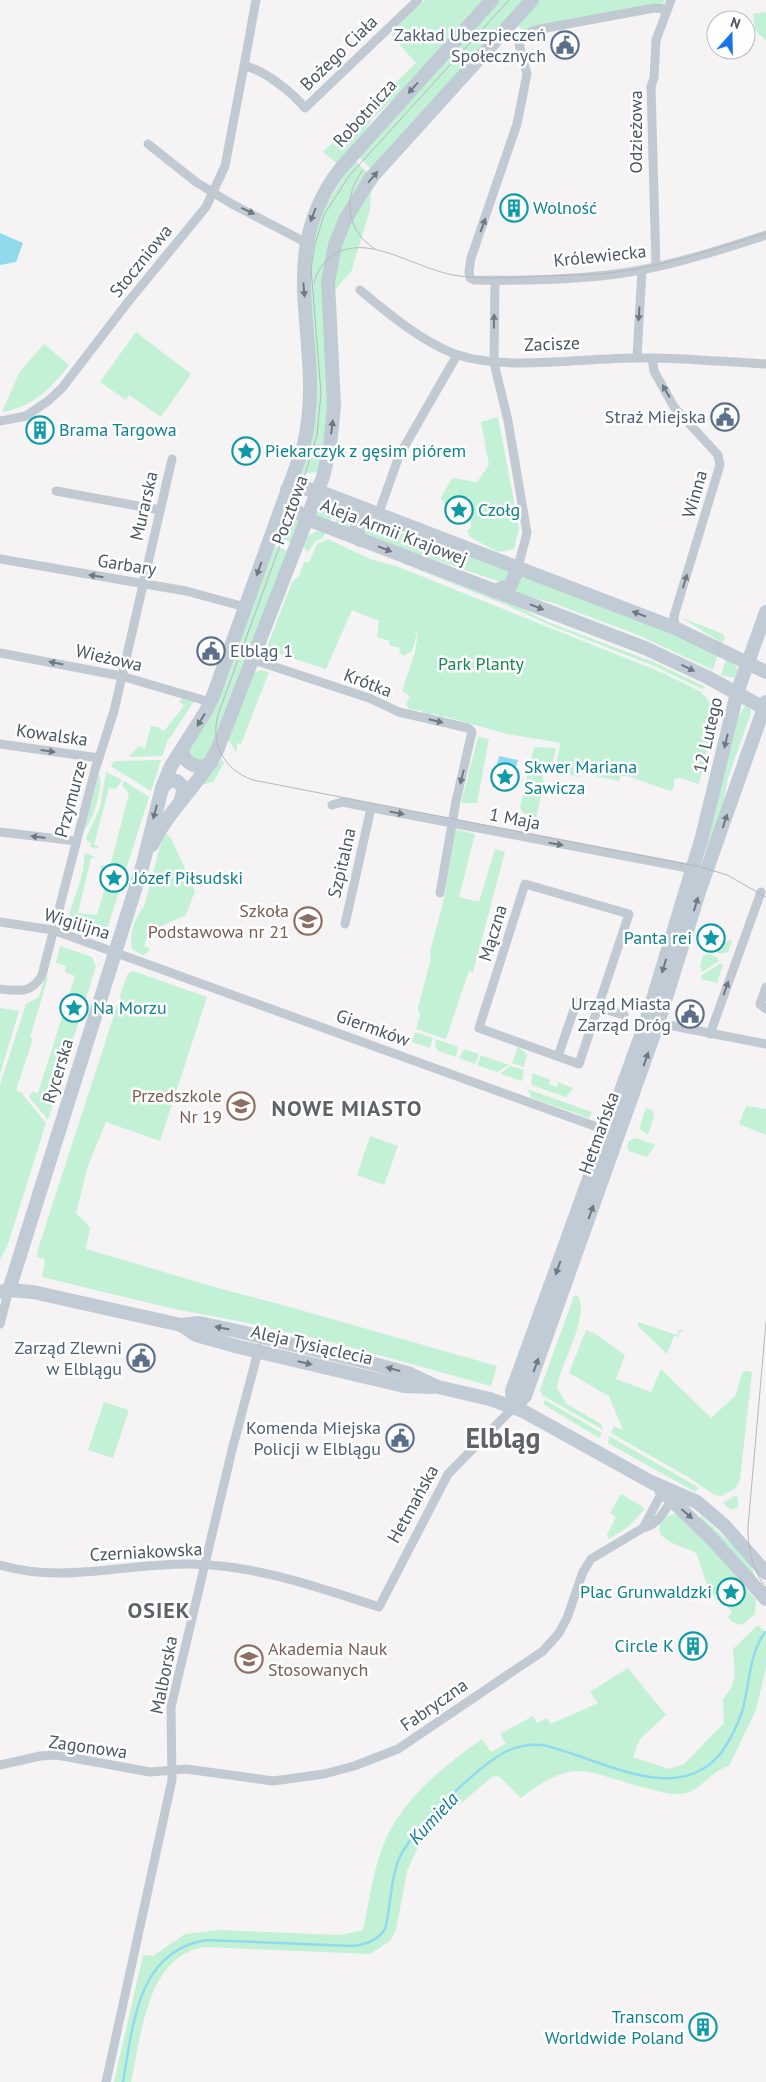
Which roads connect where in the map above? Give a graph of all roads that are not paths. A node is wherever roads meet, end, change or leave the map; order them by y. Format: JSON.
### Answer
{"nodes":[{"id":1,"x":256,"y":0,"type":"edge"},
{"id":2,"x":418,"y":0,"type":"edge"},
{"id":3,"x":492,"y":0,"type":"edge"},
{"id":4,"x":532,"y":0,"type":"edge"},
{"id":5,"x":669,"y":4,"type":"edge"},
{"id":6,"x":245,"y":66,"type":"junction"},
{"id":7,"x":148,"y":144,"type":"dead end"},
{"id":8,"x":214,"y":193,"type":"junction"},
{"id":9,"x":766,"y":234,"type":"edge"},
{"id":10,"x":305,"y":242,"type":"junction"},
{"id":11,"x":656,"y":267,"type":"junction"},
{"id":12,"x":642,"y":270,"type":"junction"},
{"id":13,"x":495,"y":280,"type":"junction"},
{"id":14,"x":360,"y":290,"type":"dead end"},
{"id":15,"x":457,"y":355,"type":"junction"},
{"id":16,"x":637,"y":358,"type":"junction"},
{"id":17,"x":652,"y":358,"type":"junction"},
{"id":18,"x":494,"y":363,"type":"junction"},
{"id":19,"x":766,"y":364,"type":"edge"},
{"id":20,"x":0,"y":421,"type":"edge"},
{"id":21,"x":172,"y":459,"type":"dead end"},
{"id":22,"x":287,"y":490,"type":"junction"},
{"id":23,"x":56,"y":491,"type":"dead end"},
{"id":24,"x":318,"y":491,"type":"junction"},
{"id":25,"x":160,"y":510,"type":"junction"},
{"id":26,"x":383,"y":516,"type":"junction"},
{"id":27,"x":307,"y":519,"type":"junction"},
{"id":28,"x":360,"y":540,"type":"junction"},
{"id":29,"x":1,"y":559,"type":"edge"},
{"id":30,"x":518,"y":568,"type":"junction"},
{"id":31,"x":144,"y":584,"type":"junction"},
{"id":32,"x":494,"y":591,"type":"junction"},
{"id":33,"x":245,"y":606,"type":"junction"},
{"id":34,"x":766,"y":612,"type":"edge"},
{"id":35,"x":675,"y":628,"type":"junction"},
{"id":36,"x":0,"y":653,"type":"edge"},
{"id":37,"x":254,"y":660,"type":"junction"},
{"id":38,"x":747,"y":663,"type":"junction"},
{"id":39,"x":766,"y":672,"type":"edge"},
{"id":40,"x":121,"y":676,"type":"junction"},
{"id":41,"x":737,"y":693,"type":"junction"},
{"id":42,"x":210,"y":702,"type":"junction"},
{"id":43,"x":765,"y":706,"type":"edge"},
{"id":44,"x":0,"y":744,"type":"edge"},
{"id":45,"x":182,"y":748,"type":"junction"},
{"id":46,"x":99,"y":758,"type":"junction"},
{"id":47,"x":211,"y":763,"type":"junction"},
{"id":48,"x":171,"y":766,"type":"joint"},
{"id":49,"x":198,"y":782,"type":"joint"},
{"id":50,"x":162,"y":788,"type":"junction"},
{"id":51,"x":181,"y":800,"type":"junction"},
{"id":52,"x":332,"y":805,"type":"dead end"},
{"id":53,"x":371,"y":808,"type":"junction"},
{"id":54,"x":452,"y":823,"type":"junction"},
{"id":55,"x":0,"y":832,"type":"edge"},
{"id":56,"x":76,"y":842,"type":"junction"},
{"id":57,"x":143,"y":864,"type":"junction"},
{"id":58,"x":693,"y":869,"type":"junction"},
{"id":59,"x":761,"y":892,"type":"dead end"},
{"id":60,"x":440,"y":893,"type":"dead end"},
{"id":61,"x":0,"y":922,"type":"edge"},
{"id":62,"x":345,"y":924,"type":"dead end"},
{"id":63,"x":53,"y":930,"type":"junction"},
{"id":64,"x":115,"y":952,"type":"junction"},
{"id":65,"x":766,"y":987,"type":"edge"},
{"id":66,"x":2,"y":989,"type":"edge"},
{"id":67,"x":598,"y":1007,"type":"junction"},
{"id":68,"x":766,"y":1009,"type":"edge"},
{"id":69,"x":624,"y":1015,"type":"dead end"},
{"id":70,"x":658,"y":1023,"type":"junction"},
{"id":71,"x":710,"y":1034,"type":"junction"},
{"id":72,"x":766,"y":1044,"type":"edge"},
{"id":73,"x":558,"y":1056,"type":"junction"},
{"id":74,"x":613,"y":1133,"type":"junction"},
{"id":75,"x":5,"y":1291,"type":"edge"},
{"id":76,"x":0,"y":1324,"type":"edge"},
{"id":77,"x":181,"y":1325,"type":"junction"},
{"id":78,"x":262,"y":1336,"type":"junction"},
{"id":79,"x":258,"y":1352,"type":"junction"},
{"id":80,"x":438,"y":1387,"type":"junction"},
{"id":81,"x":514,"y":1407,"type":"junction"},
{"id":82,"x":668,"y":1495,"type":"junction"},
{"id":83,"x":205,"y":1565,"type":"junction"},
{"id":84,"x":0,"y":1566,"type":"edge"},
{"id":85,"x":766,"y":1573,"type":"edge"},
{"id":86,"x":766,"y":1599,"type":"edge"},
{"id":87,"x":379,"y":1607,"type":"joint"},
{"id":88,"x":0,"y":1765,"type":"edge"},
{"id":89,"x":172,"y":1771,"type":"junction"},
{"id":90,"x":106,"y":2082,"type":"edge"}],
"edges":[{"from":1,"to":6,"type":"street","name":"Stoczniowa"},
{"from":2,"to":6,"type":"street","name":"Bożego Ciała"},
{"from":3,"to":10,"type":"main road","name":"Robotnicza","one_way":true},
{"from":24,"to":4,"type":"main road","name":"Pocztowa","one_way":true},
{"from":5,"to":11,"type":"street","name":"Odzieżowa"},
{"from":13,"to":5,"type":"street","name":"Królewiecka","one_way":true},
{"from":6,"to":8,"type":"street","name":"Stoczniowa"},
{"from":7,"to":8,"type":"street"},
{"from":8,"to":10,"type":"street","one_way":true},
{"from":8,"to":20,"type":"street","name":"Stoczniowa"},
{"from":9,"to":11,"type":"street","name":"Królewiecka"},
{"from":10,"to":22,"type":"main road","name":"Pocztowa","one_way":true},
{"from":11,"to":12,"type":"street","name":"Królewiecka"},
{"from":12,"to":13,"type":"street","name":"Królewiecka"},
{"from":12,"to":16,"type":"street","one_way":true},
{"from":18,"to":13,"type":"street","one_way":true},
{"from":14,"to":15,"type":"street","name":"Zacisze"},
{"from":15,"to":18,"type":"street","name":"Zacisze"},
{"from":15,"to":26,"type":"street"},
{"from":16,"to":17,"type":"street","name":"Zacisze"},
{"from":16,"to":18,"type":"street","name":"Zacisze"},
{"from":17,"to":19,"type":"street","name":"Zacisze"},
{"from":35,"to":17,"type":"street","name":"Winna","one_way":true},
{"from":18,"to":30,"type":"street"},
{"from":21,"to":25,"type":"street","name":"Murarska"},
{"from":22,"to":24,"type":"main road","name":"Aleja Armii Krajowej"},
{"from":22,"to":27,"type":"main road","name":"Aleja Armii Krajowej"},
{"from":22,"to":33,"type":"main road","name":"Pocztowa","one_way":true},
{"from":23,"to":25,"type":"street"},
{"from":24,"to":26,"type":"main road","name":"Aleja Armii Krajowej"},
{"from":24,"to":27,"type":"main road","name":"Pocztowa"},
{"from":25,"to":31,"type":"street","name":"Murarska"},
{"from":26,"to":28,"type":"main road"},
{"from":26,"to":30,"type":"main road","name":"Aleja Armii Krajowej"},
{"from":27,"to":28,"type":"main road","name":"Aleja Armii Krajowej"},
{"from":27,"to":37,"type":"main road","name":"Pocztowa"},
{"from":28,"to":32,"type":"main road","name":"Aleja Armii Krajowej","one_way":true},
{"from":31,"to":29,"type":"street","name":"Garbary","one_way":true},
{"from":30,"to":32,"type":"main road"},
{"from":35,"to":30,"type":"main road","name":"Aleja Armii Krajowej","one_way":true},
{"from":31,"to":33,"type":"street","name":"Garbary"},
{"from":31,"to":40,"type":"street","name":"Murarska"},
{"from":32,"to":41,"type":"main road","name":"Aleja Armii Krajowej","one_way":true},
{"from":33,"to":42,"type":"main road","name":"Pocztowa"},
{"from":34,"to":38,"type":"main road","name":"12 Lutego"},
{"from":35,"to":38,"type":"main road","name":"Aleja Armii Krajowej"},
{"from":40,"to":36,"type":"street","name":"Wieżowa","one_way":true},
{"from":37,"to":47,"type":"main road","name":"Pocztowa"},
{"from":37,"to":54,"type":"street","name":"Krótka","one_way":true},
{"from":38,"to":39,"type":"main road","name":"Aleja Armii Krajowej"},
{"from":38,"to":41,"type":"main road","name":"12 Lutego"},
{"from":40,"to":42,"type":"street","name":"Wieżowa"},
{"from":40,"to":46,"type":"street","name":"Przymurze"},
{"from":41,"to":43,"type":"main road","name":"Aleja Armii Krajowej"},
{"from":41,"to":58,"type":"main road","name":"12 Lutego","one_way":true},
{"from":42,"to":45,"type":"main road","name":"Pocztowa","one_way":true},
{"from":70,"to":43,"type":"main road","name":"Hetmańska","one_way":true},
{"from":44,"to":46,"type":"street","name":"Kowalska","one_way":true},
{"from":45,"to":47,"type":"main road"},
{"from":45,"to":48,"type":"main road","name":"Pocztowa"},
{"from":46,"to":56,"type":"street","name":"Przymurze"},
{"from":47,"to":49,"type":"main road","name":"Pocztowa"},
{"from":48,"to":50,"type":"main road","name":"Rycerska"},
{"from":49,"to":51,"type":"main road","name":"Rycerska"},
{"from":50,"to":51,"type":"main road"},
{"from":50,"to":57,"type":"main road","name":"Rycerska","one_way":true},
{"from":51,"to":57,"type":"main road","name":"Rycerska"},
{"from":52,"to":53,"type":"street","name":"1 Maja"},
{"from":53,"to":54,"type":"street","name":"1 Maja","one_way":true},
{"from":53,"to":62,"type":"street","name":"Szpitalna"},
{"from":54,"to":58,"type":"street","name":"1 Maja","one_way":true},
{"from":54,"to":60,"type":"street"},
{"from":56,"to":55,"type":"street","one_way":true},
{"from":56,"to":63,"type":"street","name":"Przymurze"},
{"from":57,"to":64,"type":"main road","name":"Rycerska"},
{"from":58,"to":74,"type":"main road","name":"Hetmańska","one_way":true},
{"from":71,"to":59,"type":"street","one_way":true},
{"from":61,"to":63,"type":"street","name":"Wigilijna"},
{"from":63,"to":64,"type":"street","name":"Wigilijna"},
{"from":63,"to":66,"type":"street","name":"Przymurze"},
{"from":64,"to":74,"type":"street","name":"Giermków"},
{"from":64,"to":75,"type":"main road","name":"Rycerska"},
{"from":65,"to":68,"type":"street"},
{"from":67,"to":69,"type":"street"},
{"from":67,"to":73,"type":"street"},
{"from":67,"to":73,"type":"street","name":"Mączna"},
{"from":67,"to":73,"type":"street","name":"Mączna"},
{"from":70,"to":71,"type":"street"},
{"from":74,"to":70,"type":"main road","name":"Hetmańska","one_way":true},
{"from":71,"to":72,"type":"street"},
{"from":74,"to":81,"type":"main road","name":"Hetmańska"},
{"from":75,"to":76,"type":"street"},
{"from":75,"to":77,"type":"main road","name":"Aleja Tysiąclecia"},
{"from":78,"to":77,"type":"main road","name":"Aleja Tysiąclecia","one_way":true},
{"from":77,"to":79,"type":"main road","name":"Aleja Tysiąclecia"},
{"from":78,"to":79,"type":"street","name":"Malborska"},
{"from":80,"to":78,"type":"main road","name":"Aleja Tysiąclecia","one_way":true},
{"from":79,"to":80,"type":"main road","name":"Aleja Tysiąclecia","one_way":true},
{"from":79,"to":83,"type":"street","name":"Malborska"},
{"from":80,"to":81,"type":"main road","name":"Aleja Tysiąclecia"},
{"from":81,"to":82,"type":"main road","name":"Aleja Tysiąclecia"},
{"from":81,"to":87,"type":"street","name":"Hetmańska"},
{"from":82,"to":85,"type":"main road","name":"Aleja Tysiąclecia"},
{"from":82,"to":86,"type":"main road","name":"Aleja Tysiąclecia","one_way":true},
{"from":82,"to":89,"type":"street","name":"Fabryczna"},
{"from":83,"to":84,"type":"street","name":"Czerniakowska"},
{"from":83,"to":87,"type":"street","name":"Czerniakowska"},
{"from":83,"to":89,"type":"street","name":"Malborska"},
{"from":88,"to":89,"type":"street","name":"Zagonowa"},
{"from":89,"to":90,"type":"street","name":"Malborska"}]}
